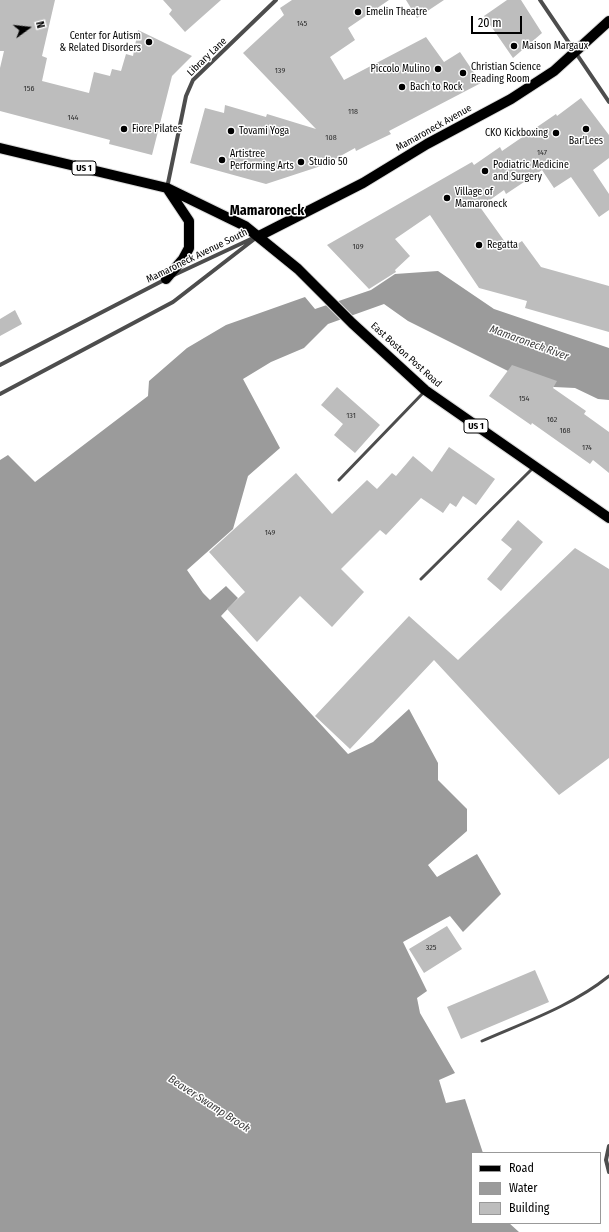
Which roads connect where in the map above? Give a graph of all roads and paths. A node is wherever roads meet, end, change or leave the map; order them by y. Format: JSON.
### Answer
{"nodes":[{"id":1,"x":276,"y":0,"type":"edge"},
{"id":2,"x":540,"y":0,"type":"edge"},
{"id":3,"x":609,"y":21,"type":"edge"},
{"id":4,"x":575,"y":51,"type":"junction"},
{"id":5,"x":609,"y":102,"type":"edge"},
{"id":6,"x":0,"y":148,"type":"edge"},
{"id":7,"x":167,"y":188,"type":"junction"},
{"id":8,"x":258,"y":236,"type":"junction"},
{"id":9,"x":166,"y":279,"type":"junction"},
{"id":10,"x":0,"y":365,"type":"edge"},
{"id":11,"x":425,"y":390,"type":"junction"},
{"id":12,"x":0,"y":394,"type":"edge"},
{"id":13,"x":534,"y":467,"type":"junction"},
{"id":14,"x":339,"y":480,"type":"dead end"},
{"id":15,"x":609,"y":518,"type":"edge"},
{"id":16,"x":422,"y":579,"type":"dead end"},
{"id":17,"x":609,"y":976,"type":"edge"},
{"id":18,"x":482,"y":1041,"type":"dead end"},
{"id":19,"x":609,"y":1146,"type":"edge"},
{"id":20,"x":609,"y":1172,"type":"edge"}],
"edges":[{"from":1,"to":7,"type":"street","name":"Library Lane"},
{"from":2,"to":4,"type":"street"},
{"from":3,"to":4,"type":"main road","name":"Mamaroneck Avenue"},
{"from":4,"to":5,"type":"street"},
{"from":4,"to":8,"type":"main road","name":"Mamaroneck Avenue"},
{"from":6,"to":7,"type":"main road","number":"US 1"},
{"from":7,"to":8,"type":"main road","number":"US 1"},
{"from":7,"to":9,"type":"main road"},
{"from":8,"to":9,"type":"street","name":"Mamaroneck Avenue South"},
{"from":8,"to":11,"type":"main road","name":"East Boston Post Road","number":"US 1"},
{"from":8,"to":12,"type":"street","name":"Mamaroneck Avenue South"},
{"from":9,"to":10,"type":"street","name":"Mamaroneck Avenue South"},
{"from":11,"to":13,"type":"main road","name":"East Boston Post Road","number":"US 1"},
{"from":11,"to":14,"type":"lane"},
{"from":13,"to":15,"type":"main road","name":"East Boston Post Road","number":"US 1"},
{"from":13,"to":16,"type":"lane"},
{"from":17,"to":18,"type":"lane"},
{"from":19,"to":20,"type":"street"}]}
